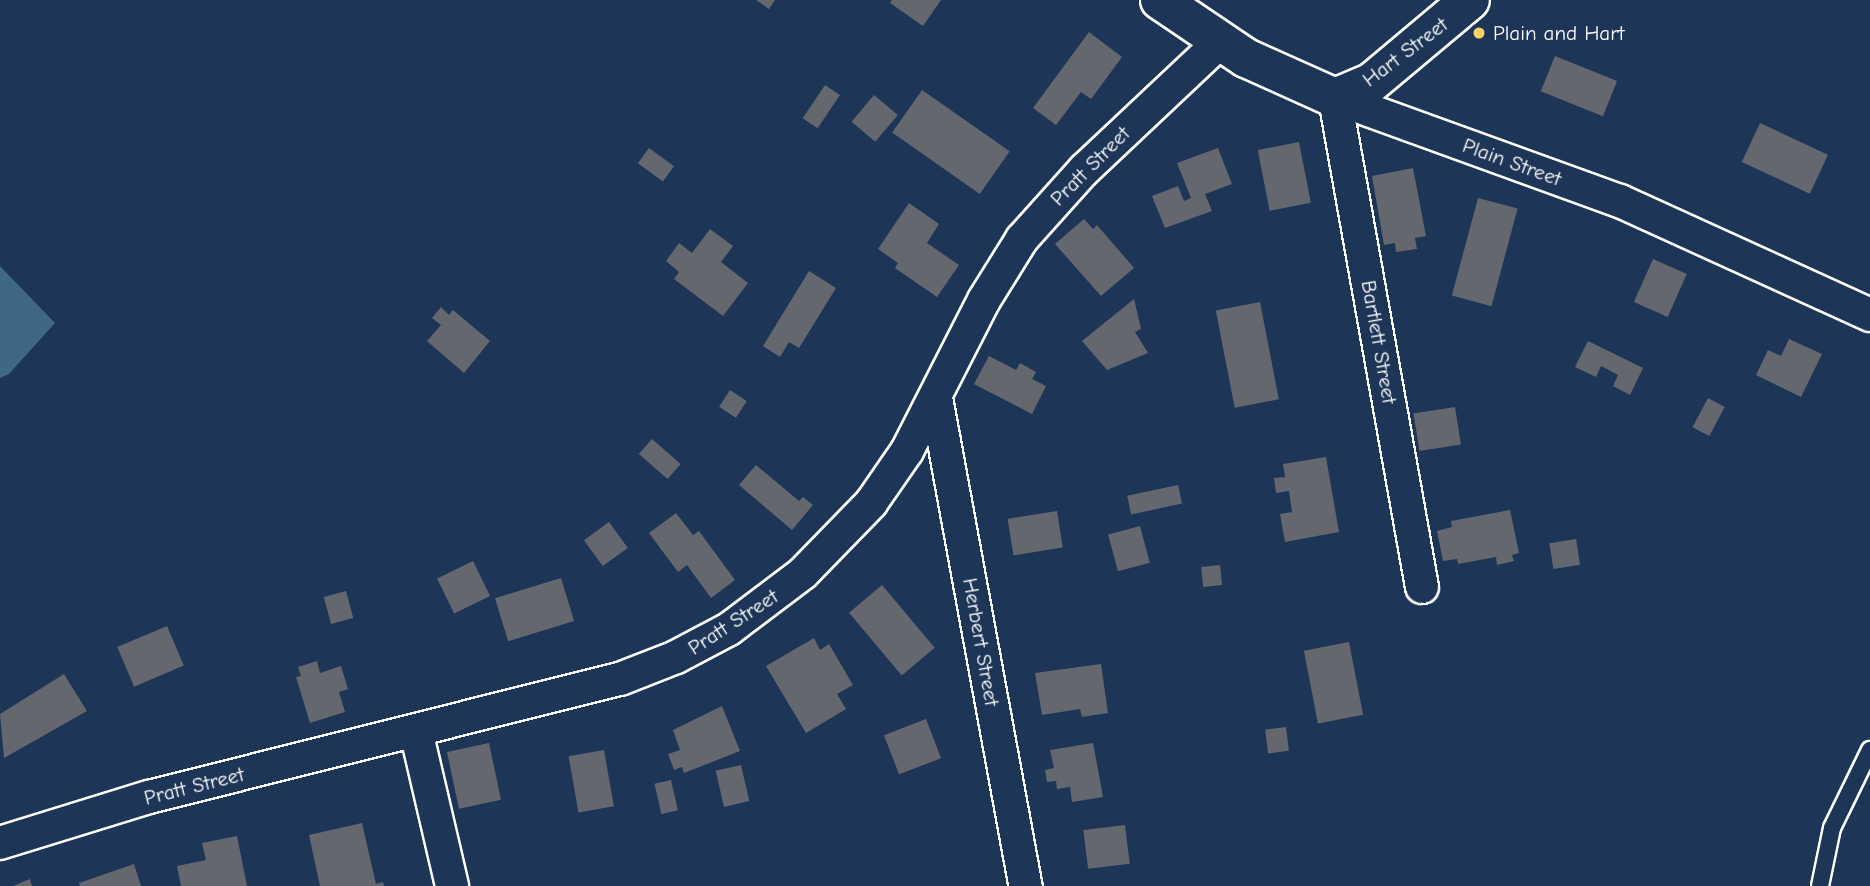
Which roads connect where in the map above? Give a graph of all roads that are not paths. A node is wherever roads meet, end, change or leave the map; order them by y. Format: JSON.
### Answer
{"nodes":[{"id":1,"x":1160,"y":0,"type":"edge"},
{"id":2,"x":1471,"y":0,"type":"edge"},
{"id":3,"x":1221,"y":41,"type":"junction"},
{"id":4,"x":1335,"y":98,"type":"junction"},
{"id":5,"x":1870,"y":316,"type":"edge"},
{"id":6,"x":936,"y":398,"type":"junction"},
{"id":7,"x":1422,"y":587,"type":"dead end"},
{"id":8,"x":416,"y":731,"type":"junction"},
{"id":9,"x":1870,"y":750,"type":"edge"},
{"id":10,"x":0,"y":843,"type":"edge"},
{"id":11,"x":452,"y":886,"type":"edge"},
{"id":12,"x":1026,"y":886,"type":"edge"},
{"id":13,"x":1820,"y":886,"type":"edge"}],
"edges":[{"from":1,"to":3,"type":"main road","name":"Plain Street"},
{"from":2,"to":4,"type":"main road","name":"Hart Street"},
{"from":3,"to":4,"type":"main road","name":"Plain Street"},
{"from":3,"to":6,"type":"street","name":"Pratt Street"},
{"from":4,"to":5,"type":"street","name":"Plain Street"},
{"from":4,"to":7,"type":"street","name":"Bartlett Street"},
{"from":6,"to":8,"type":"street","name":"Pratt Street"},
{"from":6,"to":12,"type":"street","name":"Herbert Street"},
{"from":8,"to":10,"type":"street","name":"Pratt Street"},
{"from":8,"to":11,"type":"street"},
{"from":9,"to":13,"type":"lane"}]}
